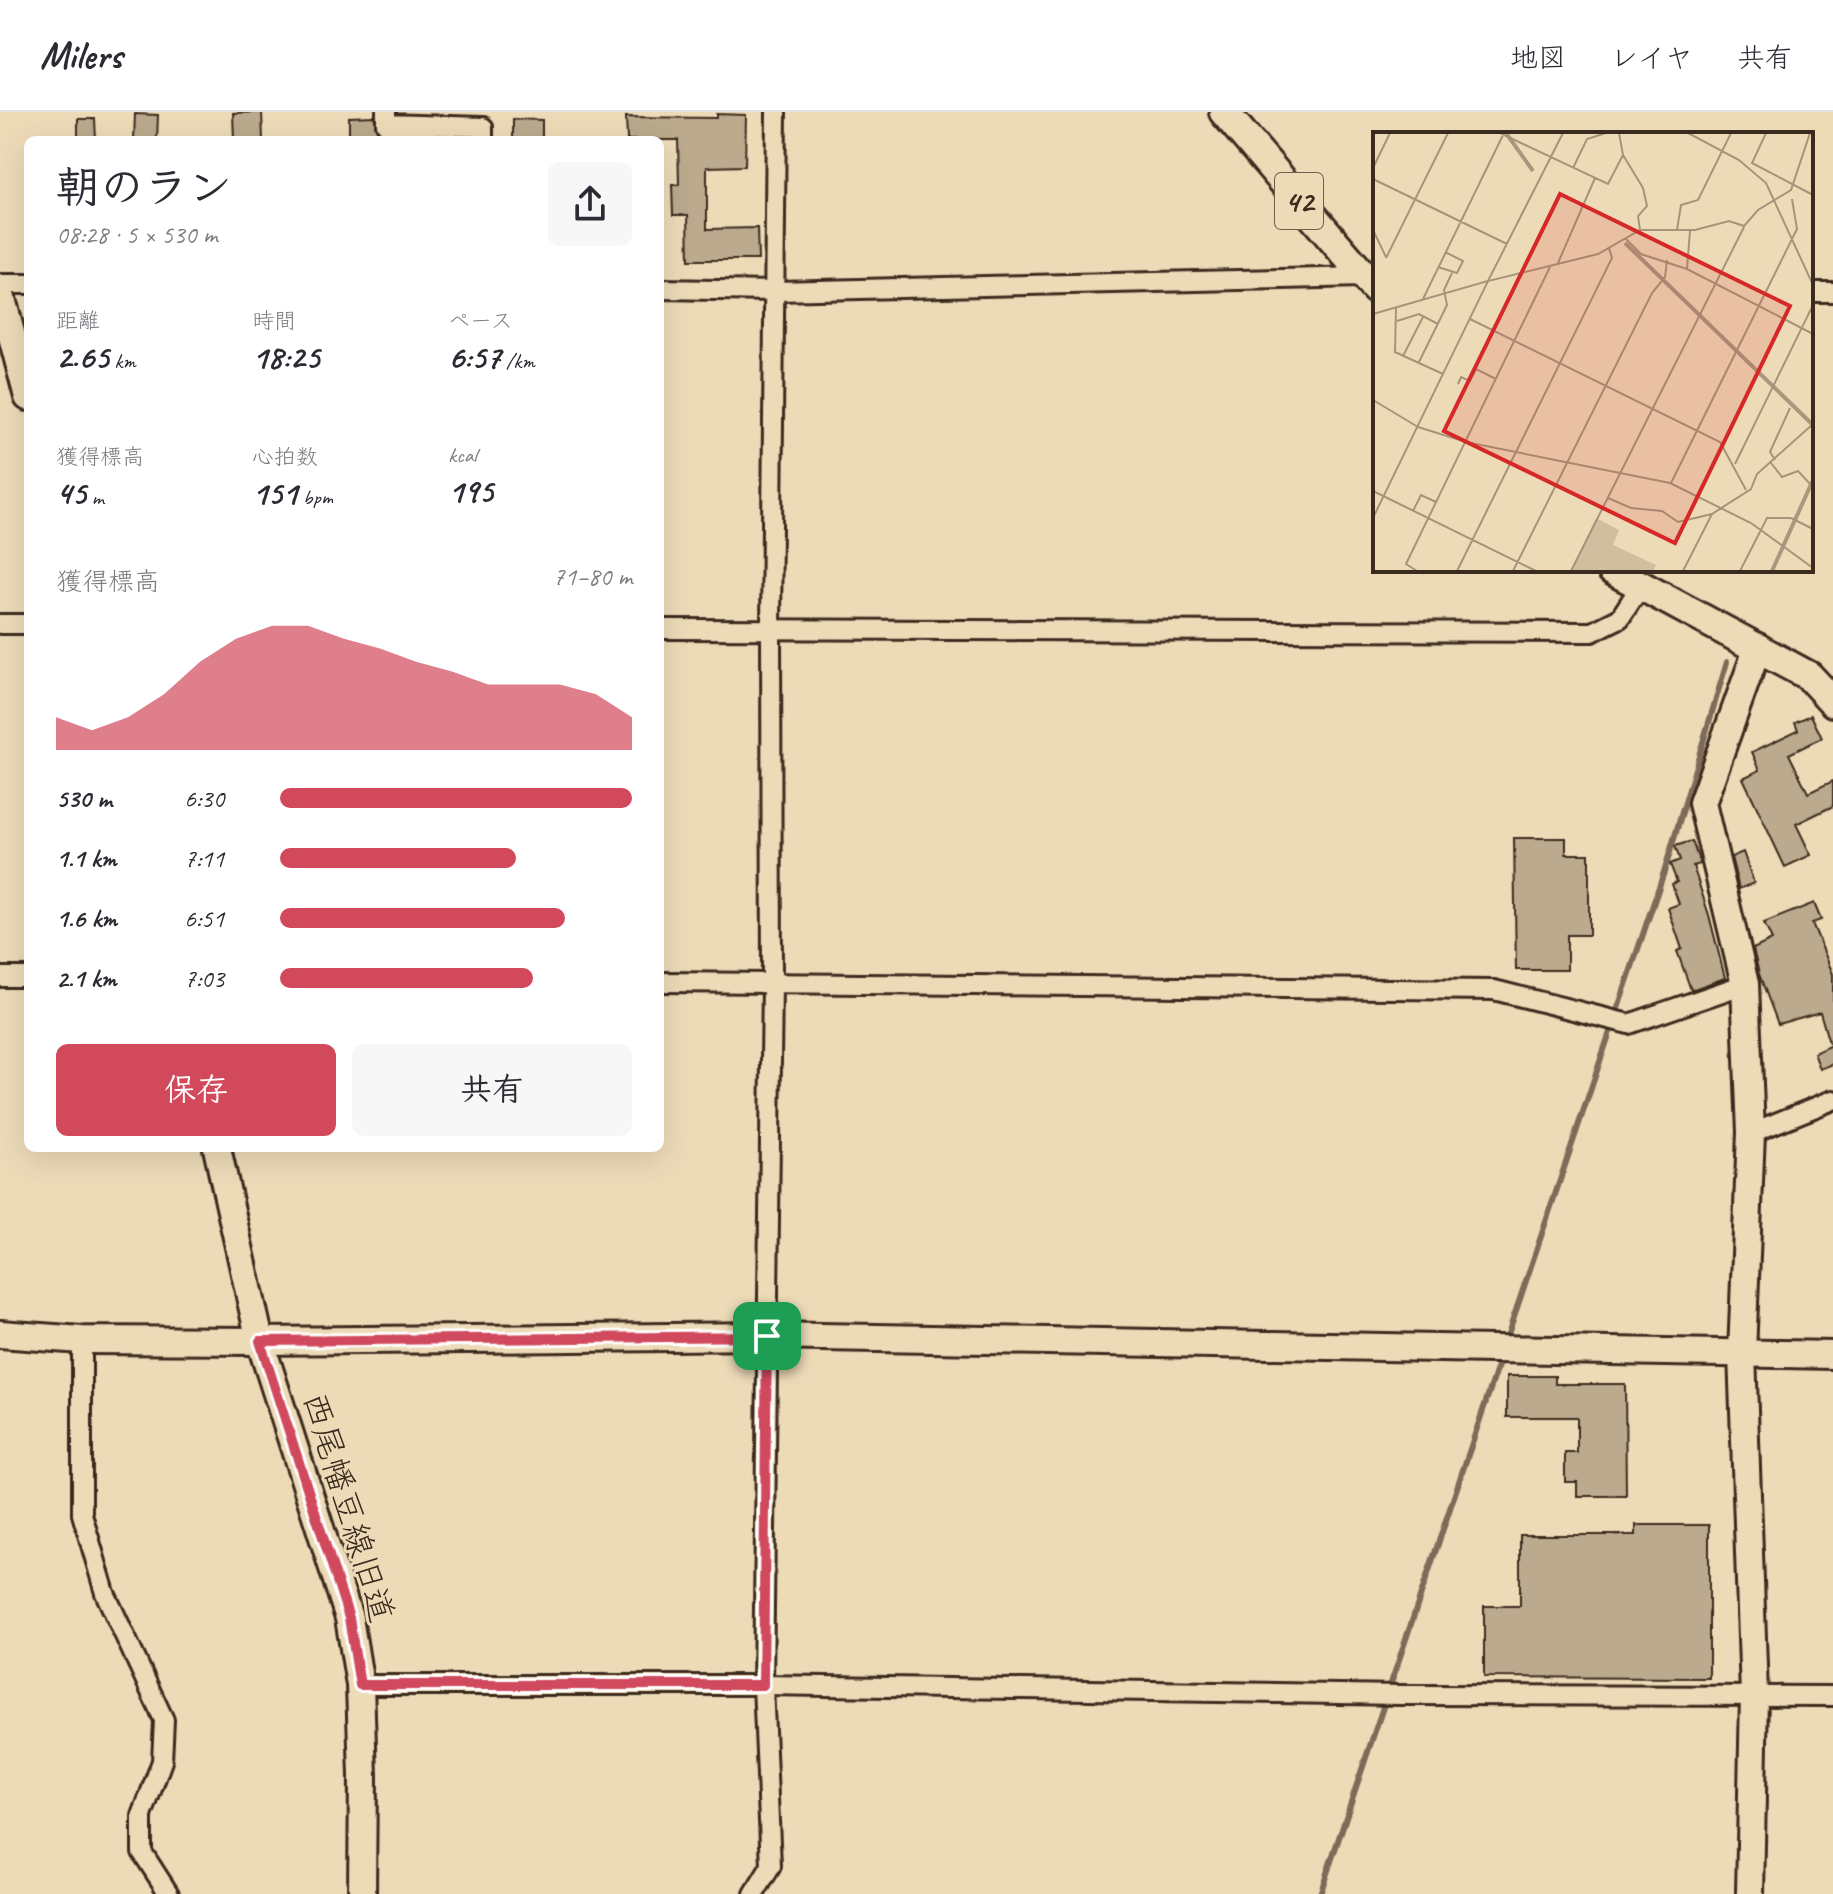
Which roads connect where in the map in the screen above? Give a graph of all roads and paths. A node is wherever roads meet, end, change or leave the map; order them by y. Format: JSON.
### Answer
{"nodes":[{"id":1,"x":386,"y":112,"type":"edge"},
{"id":2,"x":776,"y":112,"type":"edge"},
{"id":3,"x":1224,"y":112,"type":"edge"},
{"id":4,"x":432,"y":133,"type":"edge"},
{"id":5,"x":483,"y":136,"type":"edge"},
{"id":6,"x":1369,"y":283,"type":"edge"},
{"id":7,"x":0,"y":284,"type":"edge"},
{"id":8,"x":24,"y":284,"type":"edge"},
{"id":9,"x":664,"y":289,"type":"edge"},
{"id":10,"x":0,"y":291,"type":"edge"},
{"id":11,"x":776,"y":291,"type":"junction"},
{"id":12,"x":24,"y":382,"type":"edge"},
{"id":13,"x":1615,"y":572,"type":"edge"},
{"id":14,"x":1640,"y":587,"type":"junction"},
{"id":15,"x":0,"y":624,"type":"edge"},
{"id":16,"x":24,"y":624,"type":"edge"},
{"id":17,"x":664,"y":629,"type":"edge"},
{"id":18,"x":771,"y":629,"type":"junction"},
{"id":19,"x":1746,"y":641,"type":"junction"},
{"id":20,"x":1833,"y":702,"type":"edge"},
{"id":21,"x":0,"y":977,"type":"edge"},
{"id":22,"x":24,"y":977,"type":"edge"},
{"id":23,"x":664,"y":982,"type":"edge"},
{"id":24,"x":772,"y":984,"type":"junction"},
{"id":25,"x":1745,"y":984,"type":"junction"},
{"id":26,"x":1833,"y":1100,"type":"edge"},
{"id":27,"x":1751,"y":1133,"type":"junction"},
{"id":28,"x":218,"y":1152,"type":"edge"},
{"id":29,"x":0,"y":1334,"type":"edge"},
{"id":30,"x":767,"y":1336,"type":"junction"},
{"id":31,"x":82,"y":1340,"type":"junction"},
{"id":32,"x":260,"y":1341,"type":"junction"},
{"id":33,"x":1742,"y":1353,"type":"junction"},
{"id":34,"x":1833,"y":1355,"type":"edge"},
{"id":35,"x":360,"y":1685,"type":"junction"},
{"id":36,"x":763,"y":1685,"type":"junction"},
{"id":37,"x":1754,"y":1695,"type":"junction"},
{"id":38,"x":1833,"y":1696,"type":"edge"},
{"id":39,"x":169,"y":1894,"type":"edge"},
{"id":40,"x":362,"y":1894,"type":"edge"},
{"id":41,"x":754,"y":1894,"type":"edge"},
{"id":42,"x":1750,"y":1894,"type":"edge"}],
"edges":[{"from":1,"to":4,"type":"street"},
{"from":2,"to":11,"type":"street"},
{"from":3,"to":6,"type":"main road","number":"42"},
{"from":4,"to":5,"type":"street"},
{"from":6,"to":11,"type":"street"},
{"from":7,"to":8,"type":"street"},
{"from":9,"to":11,"type":"street"},
{"from":10,"to":12,"type":"street"},
{"from":11,"to":18,"type":"street"},
{"from":13,"to":14,"type":"main road"},
{"from":14,"to":18,"type":"street"},
{"from":14,"to":19,"type":"main road"},
{"from":15,"to":16,"type":"street"},
{"from":17,"to":18,"type":"street"},
{"from":18,"to":24,"type":"street"},
{"from":19,"to":20,"type":"main road"},
{"from":19,"to":25,"type":"street"},
{"from":21,"to":22,"type":"street"},
{"from":23,"to":24,"type":"street"},
{"from":24,"to":25,"type":"street"},
{"from":24,"to":30,"type":"street"},
{"from":25,"to":27,"type":"street"},
{"from":26,"to":27,"type":"street"},
{"from":27,"to":33,"type":"street"},
{"from":28,"to":32,"type":"street","name":"西尾幡豆線旧道"},
{"from":29,"to":31,"type":"street"},
{"from":30,"to":32,"type":"street"},
{"from":30,"to":33,"type":"street"},
{"from":30,"to":36,"type":"street"},
{"from":31,"to":32,"type":"street"},
{"from":31,"to":39,"type":"street"},
{"from":32,"to":35,"type":"street","name":"西尾幡豆線旧道"},
{"from":33,"to":34,"type":"street"},
{"from":33,"to":37,"type":"street"},
{"from":35,"to":36,"type":"street"},
{"from":35,"to":40,"type":"street","name":"西尾幡豆線旧道"},
{"from":36,"to":37,"type":"street"},
{"from":36,"to":41,"type":"street"},
{"from":37,"to":38,"type":"street"},
{"from":37,"to":42,"type":"street"}]}
